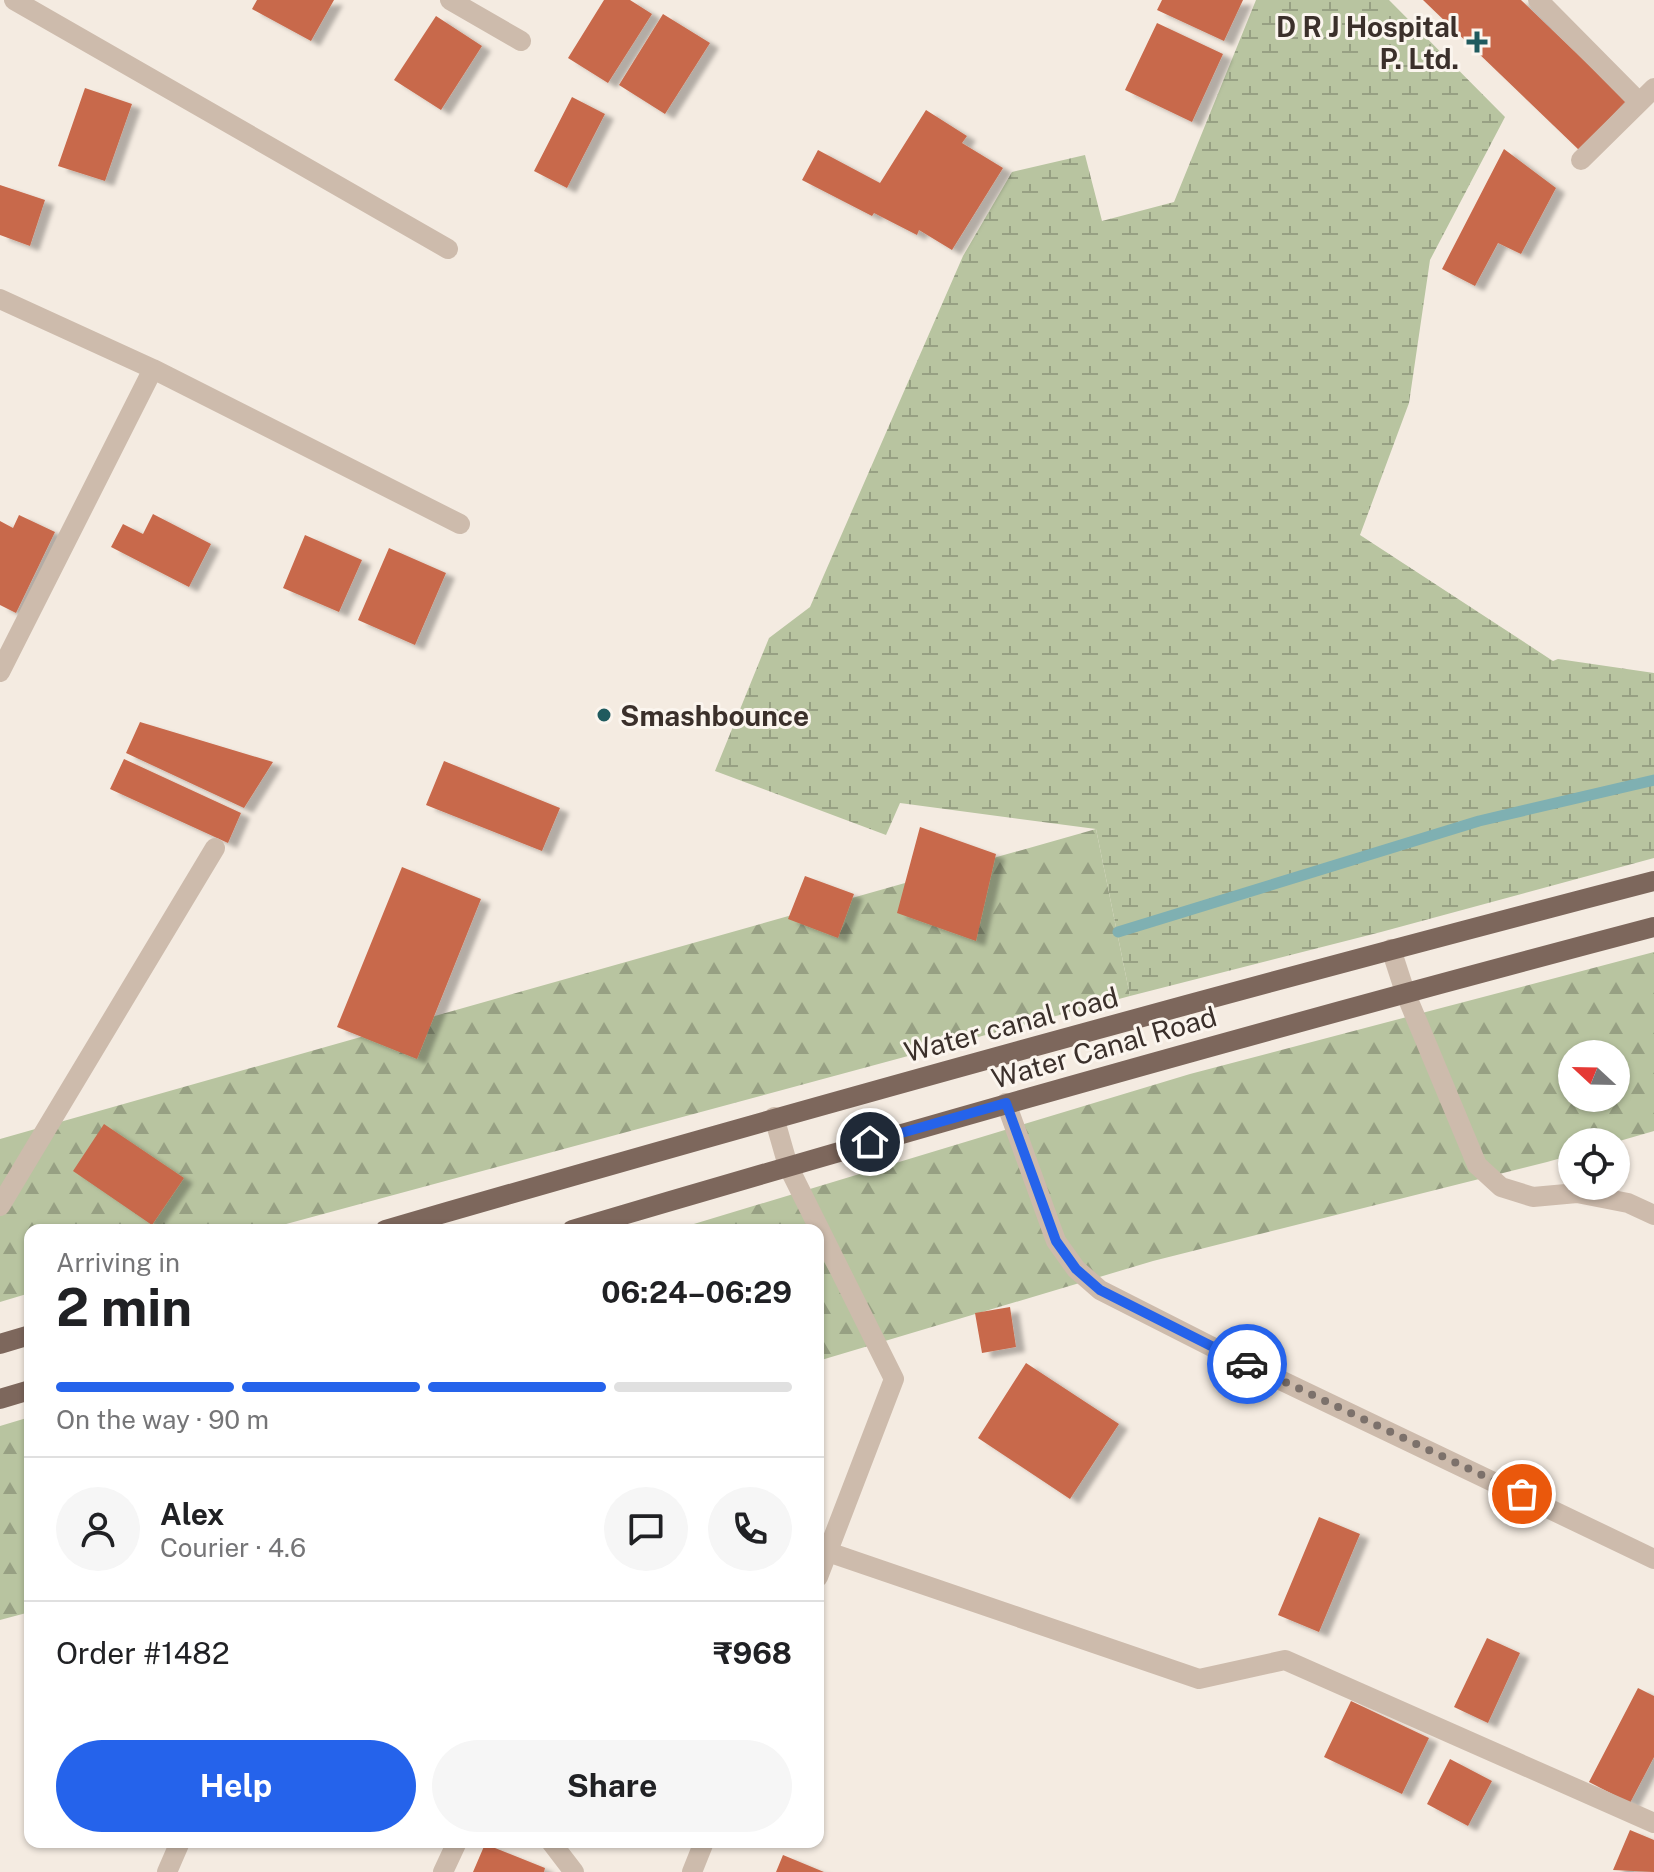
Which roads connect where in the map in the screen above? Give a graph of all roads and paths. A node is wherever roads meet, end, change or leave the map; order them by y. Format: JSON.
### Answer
{"nodes":[{"id":1,"x":2,"y":0,"type":"edge"},
{"id":2,"x":14,"y":0,"type":"edge"},
{"id":3,"x":450,"y":0,"type":"edge"},
{"id":4,"x":1538,"y":0,"type":"edge"},
{"id":5,"x":0,"y":7,"type":"edge"},
{"id":6,"x":521,"y":41,"type":"dead end"},
{"id":7,"x":1654,"y":88,"type":"edge"},
{"id":8,"x":1639,"y":102,"type":"junction"},
{"id":9,"x":1581,"y":160,"type":"dead end"},
{"id":10,"x":448,"y":249,"type":"dead end"},
{"id":11,"x":0,"y":299,"type":"edge"},
{"id":12,"x":153,"y":369,"type":"junction"},
{"id":13,"x":460,"y":524,"type":"dead end"},
{"id":14,"x":0,"y":672,"type":"edge"},
{"id":15,"x":215,"y":848,"type":"dead end"},
{"id":16,"x":1654,"y":881,"type":"edge"},
{"id":17,"x":1654,"y":927,"type":"edge"},
{"id":18,"x":1391,"y":949,"type":"junction"},
{"id":19,"x":1405,"y":992,"type":"junction"},
{"id":20,"x":1006,"y":1103,"type":"junction"},
{"id":21,"x":774,"y":1117,"type":"junction"},
{"id":22,"x":788,"y":1166,"type":"junction"},
{"id":23,"x":0,"y":1206,"type":"edge"},
{"id":24,"x":1654,"y":1215,"type":"edge"},
{"id":25,"x":406,"y":1224,"type":"edge"},
{"id":26,"x":592,"y":1224,"type":"edge"},
{"id":27,"x":817,"y":1224,"type":"edge"},
{"id":28,"x":824,"y":1238,"type":"edge"},
{"id":29,"x":24,"y":1337,"type":"edge"},
{"id":30,"x":0,"y":1344,"type":"edge"},
{"id":31,"x":24,"y":1392,"type":"edge"},
{"id":32,"x":0,"y":1399,"type":"edge"},
{"id":33,"x":828,"y":1552,"type":"junction"},
{"id":34,"x":1654,"y":1559,"type":"edge"},
{"id":35,"x":824,"y":1562,"type":"edge"},
{"id":36,"x":1654,"y":1823,"type":"edge"},
{"id":37,"x":177,"y":1848,"type":"edge"},
{"id":38,"x":454,"y":1848,"type":"edge"},
{"id":39,"x":556,"y":1848,"type":"edge"},
{"id":40,"x":702,"y":1848,"type":"edge"},
{"id":41,"x":167,"y":1872,"type":"edge"},
{"id":42,"x":443,"y":1872,"type":"edge"},
{"id":43,"x":574,"y":1872,"type":"edge"},
{"id":44,"x":692,"y":1872,"type":"edge"}],
"edges":[{"from":1,"to":5,"type":"street"},
{"from":2,"to":10,"type":"street"},
{"from":3,"to":6,"type":"street"},
{"from":4,"to":8,"type":"street"},
{"from":7,"to":8,"type":"street"},
{"from":8,"to":9,"type":"street"},
{"from":11,"to":12,"type":"street"},
{"from":12,"to":13,"type":"street"},
{"from":12,"to":14,"type":"street"},
{"from":15,"to":23,"type":"street"},
{"from":16,"to":18,"type":"main road","name":"Water canal road"},
{"from":17,"to":19,"type":"main road","name":"Water Canal Road"},
{"from":18,"to":19,"type":"street"},
{"from":18,"to":21,"type":"main road","name":"Water canal road"},
{"from":19,"to":20,"type":"main road","name":"Water Canal Road"},
{"from":19,"to":24,"type":"street"},
{"from":20,"to":22,"type":"main road","name":"Water Canal Road"},
{"from":20,"to":34,"type":"street"},
{"from":21,"to":22,"type":"street"},
{"from":21,"to":25,"type":"main road","name":"Water canal road"},
{"from":22,"to":26,"type":"main road","name":"Water Canal Road"},
{"from":22,"to":27,"type":"street"},
{"from":28,"to":33,"type":"street"},
{"from":29,"to":30,"type":"main road"},
{"from":31,"to":32,"type":"main road"},
{"from":33,"to":35,"type":"street"},
{"from":33,"to":36,"type":"street"},
{"from":37,"to":41,"type":"street"},
{"from":38,"to":42,"type":"street"},
{"from":39,"to":43,"type":"street"},
{"from":40,"to":44,"type":"street"}]}
